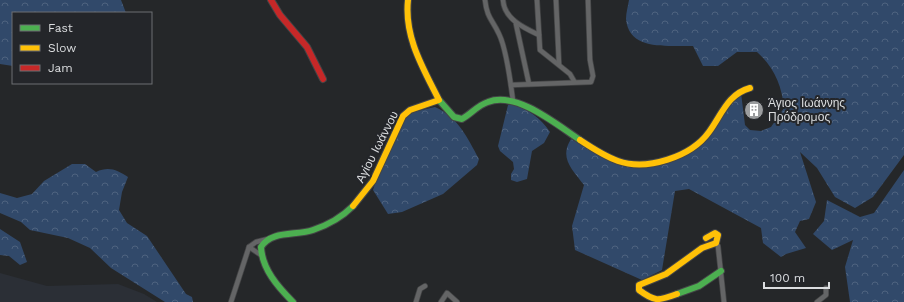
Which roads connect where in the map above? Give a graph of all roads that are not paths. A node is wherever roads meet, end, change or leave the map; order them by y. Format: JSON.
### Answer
{"nodes":[{"id":1,"x":271,"y":0,"type":"edge"},
{"id":2,"x":408,"y":0,"type":"edge"},
{"id":3,"x":485,"y":0,"type":"edge"},
{"id":4,"x":502,"y":0,"type":"edge"},
{"id":5,"x":537,"y":0,"type":"edge"},
{"id":6,"x":556,"y":0,"type":"edge"},
{"id":7,"x":588,"y":0,"type":"edge"},
{"id":8,"x":516,"y":24,"type":"junction"},
{"id":9,"x":539,"y":35,"type":"junction"},
{"id":10,"x":559,"y":64,"type":"junction"},
{"id":11,"x":322,"y":79,"type":"dead end"},
{"id":12,"x":574,"y":82,"type":"junction"},
{"id":13,"x":529,"y":84,"type":"junction"},
{"id":14,"x":511,"y":85,"type":"junction"},
{"id":15,"x":750,"y":88,"type":"dead end"},
{"id":16,"x":439,"y":100,"type":"junction"},
{"id":17,"x":513,"y":101,"type":"junction"},
{"id":18,"x":706,"y":238,"type":"dead end"},
{"id":19,"x":268,"y":239,"type":"junction"},
{"id":20,"x":716,"y":243,"type":"junction"},
{"id":21,"x":249,"y":247,"type":"junction"},
{"id":22,"x":261,"y":255,"type":"junction"},
{"id":23,"x":721,"y":271,"type":"junction"},
{"id":24,"x":425,"y":286,"type":"dead end"},
{"id":25,"x":826,"y":288,"type":"dead end"},
{"id":26,"x":231,"y":302,"type":"edge"},
{"id":27,"x":293,"y":302,"type":"edge"},
{"id":28,"x":416,"y":302,"type":"edge"},
{"id":29,"x":441,"y":302,"type":"edge"},
{"id":30,"x":457,"y":302,"type":"edge"},
{"id":31,"x":724,"y":302,"type":"edge"},
{"id":32,"x":817,"y":302,"type":"edge"}],
"edges":[{"from":1,"to":11,"type":"street"},
{"from":2,"to":16,"type":"street"},
{"from":3,"to":14,"type":"street"},
{"from":4,"to":8,"type":"street"},
{"from":5,"to":9,"type":"street"},
{"from":6,"to":10,"type":"street"},
{"from":7,"to":12,"type":"street"},
{"from":8,"to":9,"type":"street"},
{"from":8,"to":13,"type":"street"},
{"from":9,"to":10,"type":"street"},
{"from":10,"to":12,"type":"street"},
{"from":12,"to":13,"type":"street"},
{"from":13,"to":14,"type":"street"},
{"from":14,"to":17,"type":"street"},
{"from":15,"to":17,"type":"street"},
{"from":16,"to":17,"type":"street"},
{"from":16,"to":19,"type":"street","name":"Αγίου Ιωάννου"},
{"from":18,"to":20,"type":"street"},
{"from":19,"to":21,"type":"street"},
{"from":19,"to":22,"type":"street"},
{"from":20,"to":23,"type":"street"},
{"from":20,"to":23,"type":"street"},
{"from":21,"to":22,"type":"street"},
{"from":21,"to":26,"type":"street"},
{"from":22,"to":27,"type":"street"},
{"from":23,"to":31,"type":"street"},
{"from":24,"to":28,"type":"street"},
{"from":25,"to":32,"type":"street"},
{"from":29,"to":30,"type":"street"}]}
